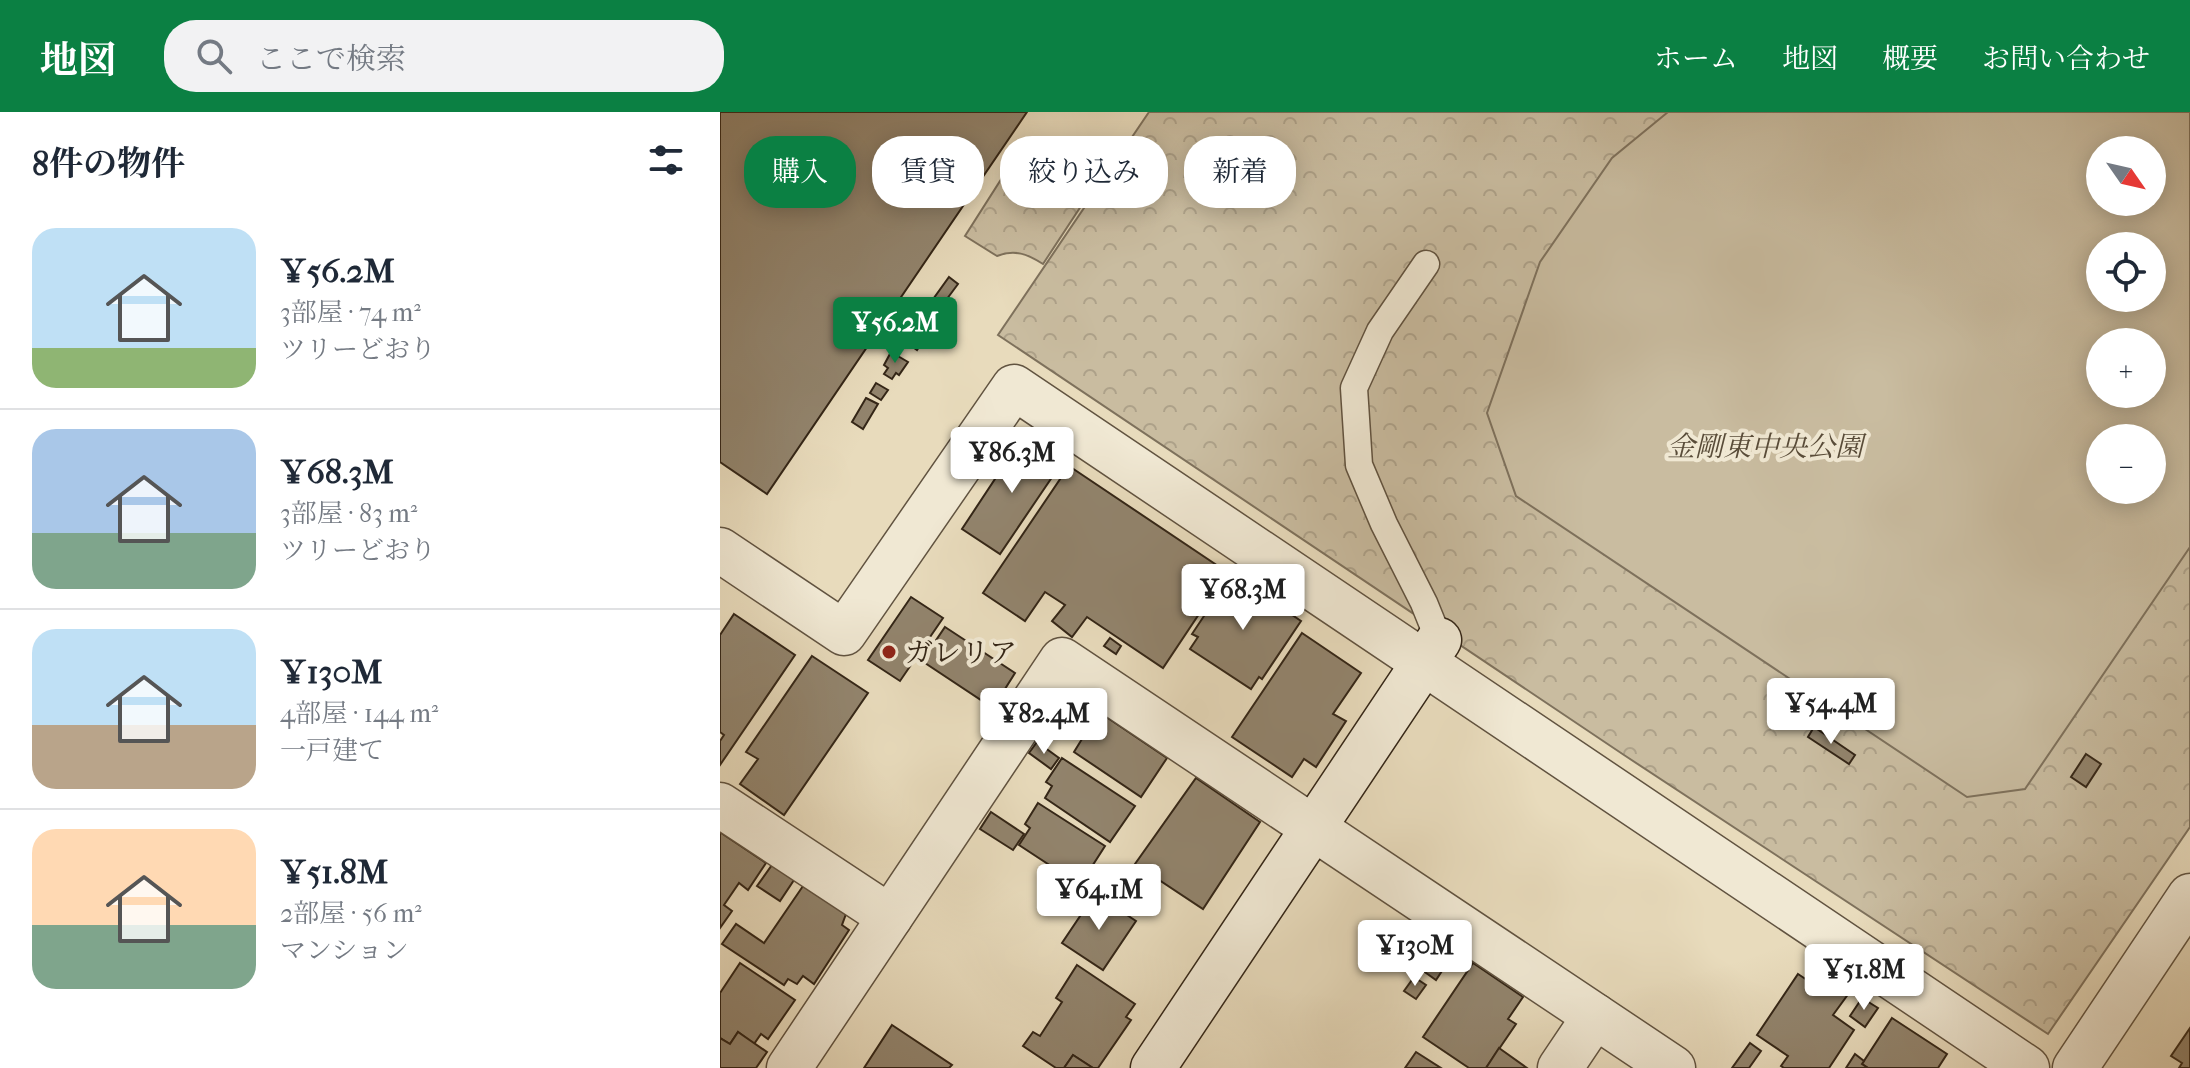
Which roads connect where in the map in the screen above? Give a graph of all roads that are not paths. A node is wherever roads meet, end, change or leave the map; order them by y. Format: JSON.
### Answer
{"nodes":[{"id":1,"x":1426,"y":264,"type":"dead end"},
{"id":2,"x":720,"y":550,"type":"edge"},
{"id":3,"x":1431,"y":651,"type":"junction"},
{"id":4,"x":720,"y":805,"type":"edge"},
{"id":5,"x":1313,"y":828,"type":"junction"},
{"id":6,"x":2190,"y":896,"type":"edge"},
{"id":7,"x":890,"y":917,"type":"junction"},
{"id":8,"x":1595,"y":1016,"type":"junction"},
{"id":9,"x":789,"y":1068,"type":"edge"},
{"id":10,"x":1153,"y":1068,"type":"edge"},
{"id":11,"x":1560,"y":1068,"type":"edge"},
{"id":12,"x":1673,"y":1068,"type":"edge"},
{"id":13,"x":2027,"y":1068,"type":"edge"},
{"id":14,"x":2075,"y":1068,"type":"edge"}],
"edges":[{"from":1,"to":3,"type":"lane"},
{"from":2,"to":3,"type":"street"},
{"from":3,"to":5,"type":"street"},
{"from":3,"to":13,"type":"street"},
{"from":4,"to":7,"type":"street"},
{"from":5,"to":7,"type":"street"},
{"from":5,"to":8,"type":"street"},
{"from":5,"to":10,"type":"street"},
{"from":6,"to":14,"type":"street"},
{"from":7,"to":9,"type":"street"},
{"from":8,"to":11,"type":"street"},
{"from":8,"to":12,"type":"street"}]}
